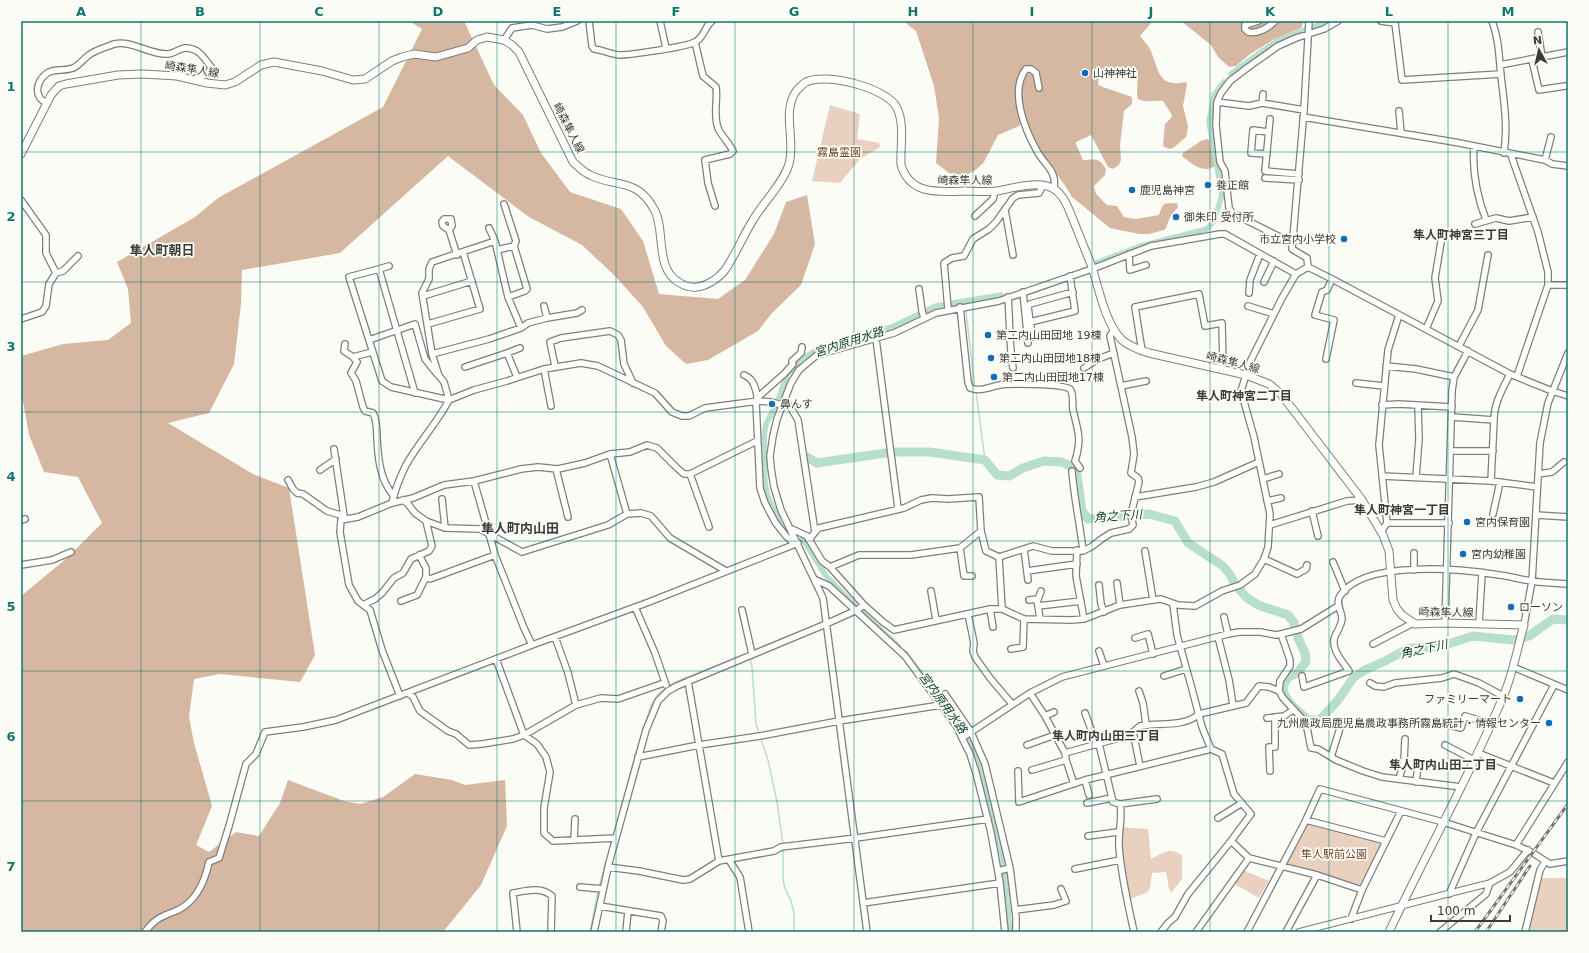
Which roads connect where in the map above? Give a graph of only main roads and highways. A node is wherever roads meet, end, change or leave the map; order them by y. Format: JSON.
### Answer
{"nodes":[{"id":1,"x":21,"y":154,"type":"edge"},
{"id":2,"x":1389,"y":932,"type":"edge"}],
"edges":[{"from":1,"to":2,"type":"main road","name":"崎森隼人線"}]}
